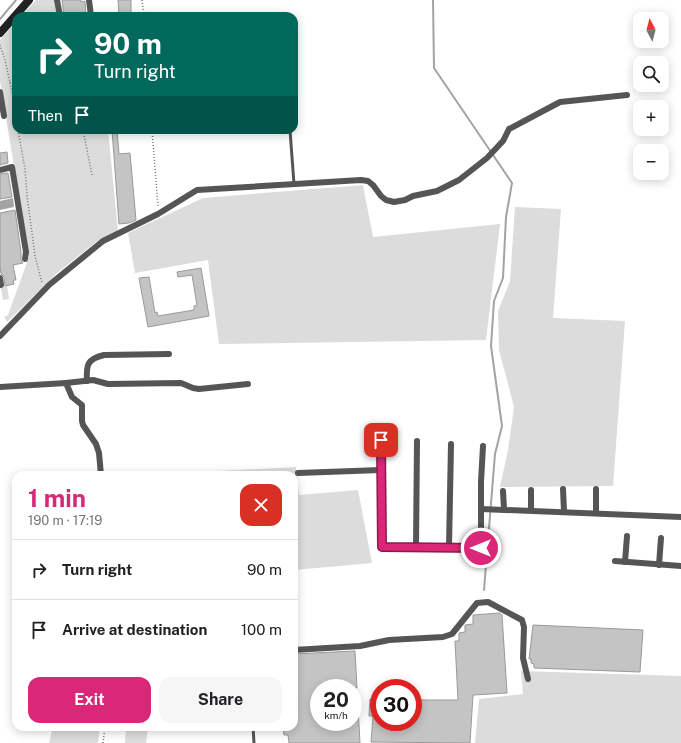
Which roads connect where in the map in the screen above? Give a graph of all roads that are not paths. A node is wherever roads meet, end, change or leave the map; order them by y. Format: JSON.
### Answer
{"nodes":[{"id":1,"x":30,"y":0,"type":"edge"},
{"id":2,"x":57,"y":0,"type":"edge"},
{"id":3,"x":89,"y":0,"type":"edge"},
{"id":4,"x":19,"y":12,"type":"edge"},
{"id":5,"x":59,"y":12,"type":"edge"},
{"id":6,"x":90,"y":12,"type":"edge"},
{"id":7,"x":12,"y":20,"type":"edge"},
{"id":8,"x":0,"y":33,"type":"edge"},
{"id":9,"x":0,"y":92,"type":"edge"},
{"id":10,"x":627,"y":95,"type":"dead end"},
{"id":11,"x":4,"y":116,"type":"dead end"},
{"id":12,"x":290,"y":134,"type":"edge"},
{"id":13,"x":0,"y":170,"type":"edge"},
{"id":14,"x":294,"y":184,"type":"junction"},
{"id":15,"x":25,"y":259,"type":"dead end"},
{"id":16,"x":0,"y":278,"type":"edge"},
{"id":17,"x":1,"y":285,"type":"dead end"},
{"id":18,"x":0,"y":336,"type":"edge"},
{"id":19,"x":169,"y":354,"type":"dead end"},
{"id":20,"x":87,"y":381,"type":"junction"},
{"id":21,"x":66,"y":383,"type":"junction"},
{"id":22,"x":248,"y":384,"type":"dead end"},
{"id":23,"x":0,"y":387,"type":"edge"},
{"id":24,"x":381,"y":440,"type":"dead end"},
{"id":25,"x":417,"y":440,"type":"dead end"},
{"id":26,"x":451,"y":444,"type":"dead end"},
{"id":27,"x":483,"y":446,"type":"dead end"},
{"id":28,"x":381,"y":470,"type":"junction"},
{"id":29,"x":101,"y":471,"type":"edge"},
{"id":30,"x":298,"y":473,"type":"dead end"},
{"id":31,"x":564,"y":489,"type":"dead end"},
{"id":32,"x":596,"y":489,"type":"dead end"},
{"id":33,"x":531,"y":490,"type":"dead end"},
{"id":34,"x":504,"y":491,"type":"dead end"},
{"id":35,"x":481,"y":508,"type":"junction"},
{"id":36,"x":504,"y":509,"type":"junction"},
{"id":37,"x":531,"y":510,"type":"junction"},
{"id":38,"x":564,"y":511,"type":"junction"},
{"id":39,"x":596,"y":513,"type":"junction"},
{"id":40,"x":681,"y":517,"type":"edge"},
{"id":41,"x":627,"y":536,"type":"dead end"},
{"id":42,"x":661,"y":538,"type":"dead end"},
{"id":43,"x":416,"y":547,"type":"junction"},
{"id":44,"x":449,"y":547,"type":"junction"},
{"id":45,"x":481,"y":548,"type":"junction"},
{"id":46,"x":481,"y":559,"type":"dead end"},
{"id":47,"x":615,"y":561,"type":"dead end"},
{"id":48,"x":625,"y":562,"type":"junction"},
{"id":49,"x":659,"y":565,"type":"junction"},
{"id":50,"x":681,"y":566,"type":"edge"},
{"id":51,"x":298,"y":650,"type":"edge"},
{"id":52,"x":528,"y":679,"type":"dead end"},
{"id":53,"x":253,"y":731,"type":"edge"},
{"id":54,"x":254,"y":743,"type":"edge"}],
"edges":[{"from":1,"to":4,"type":"street"},
{"from":2,"to":5,"type":"street"},
{"from":3,"to":6,"type":"street"},
{"from":7,"to":8,"type":"street"},
{"from":9,"to":11,"type":"street"},
{"from":10,"to":14,"type":"street"},
{"from":12,"to":14,"type":"lane"},
{"from":13,"to":15,"type":"street"},
{"from":14,"to":18,"type":"street"},
{"from":16,"to":17,"type":"street"},
{"from":19,"to":20,"type":"street"},
{"from":20,"to":21,"type":"street"},
{"from":20,"to":22,"type":"street"},
{"from":21,"to":23,"type":"street"},
{"from":21,"to":29,"type":"street"},
{"from":24,"to":28,"type":"street"},
{"from":25,"to":43,"type":"street"},
{"from":26,"to":44,"type":"street"},
{"from":27,"to":35,"type":"street"},
{"from":28,"to":30,"type":"street"},
{"from":28,"to":43,"type":"street"},
{"from":31,"to":38,"type":"street"},
{"from":32,"to":39,"type":"street"},
{"from":33,"to":37,"type":"street"},
{"from":34,"to":36,"type":"street"},
{"from":35,"to":36,"type":"street"},
{"from":35,"to":45,"type":"street"},
{"from":36,"to":37,"type":"street"},
{"from":37,"to":38,"type":"street"},
{"from":38,"to":39,"type":"street"},
{"from":39,"to":40,"type":"street"},
{"from":41,"to":48,"type":"street"},
{"from":42,"to":49,"type":"street"},
{"from":43,"to":44,"type":"street"},
{"from":44,"to":45,"type":"street"},
{"from":45,"to":46,"type":"street"},
{"from":47,"to":48,"type":"street"},
{"from":48,"to":49,"type":"street"},
{"from":49,"to":50,"type":"street"},
{"from":51,"to":52,"type":"street"},
{"from":53,"to":54,"type":"lane"}]}
